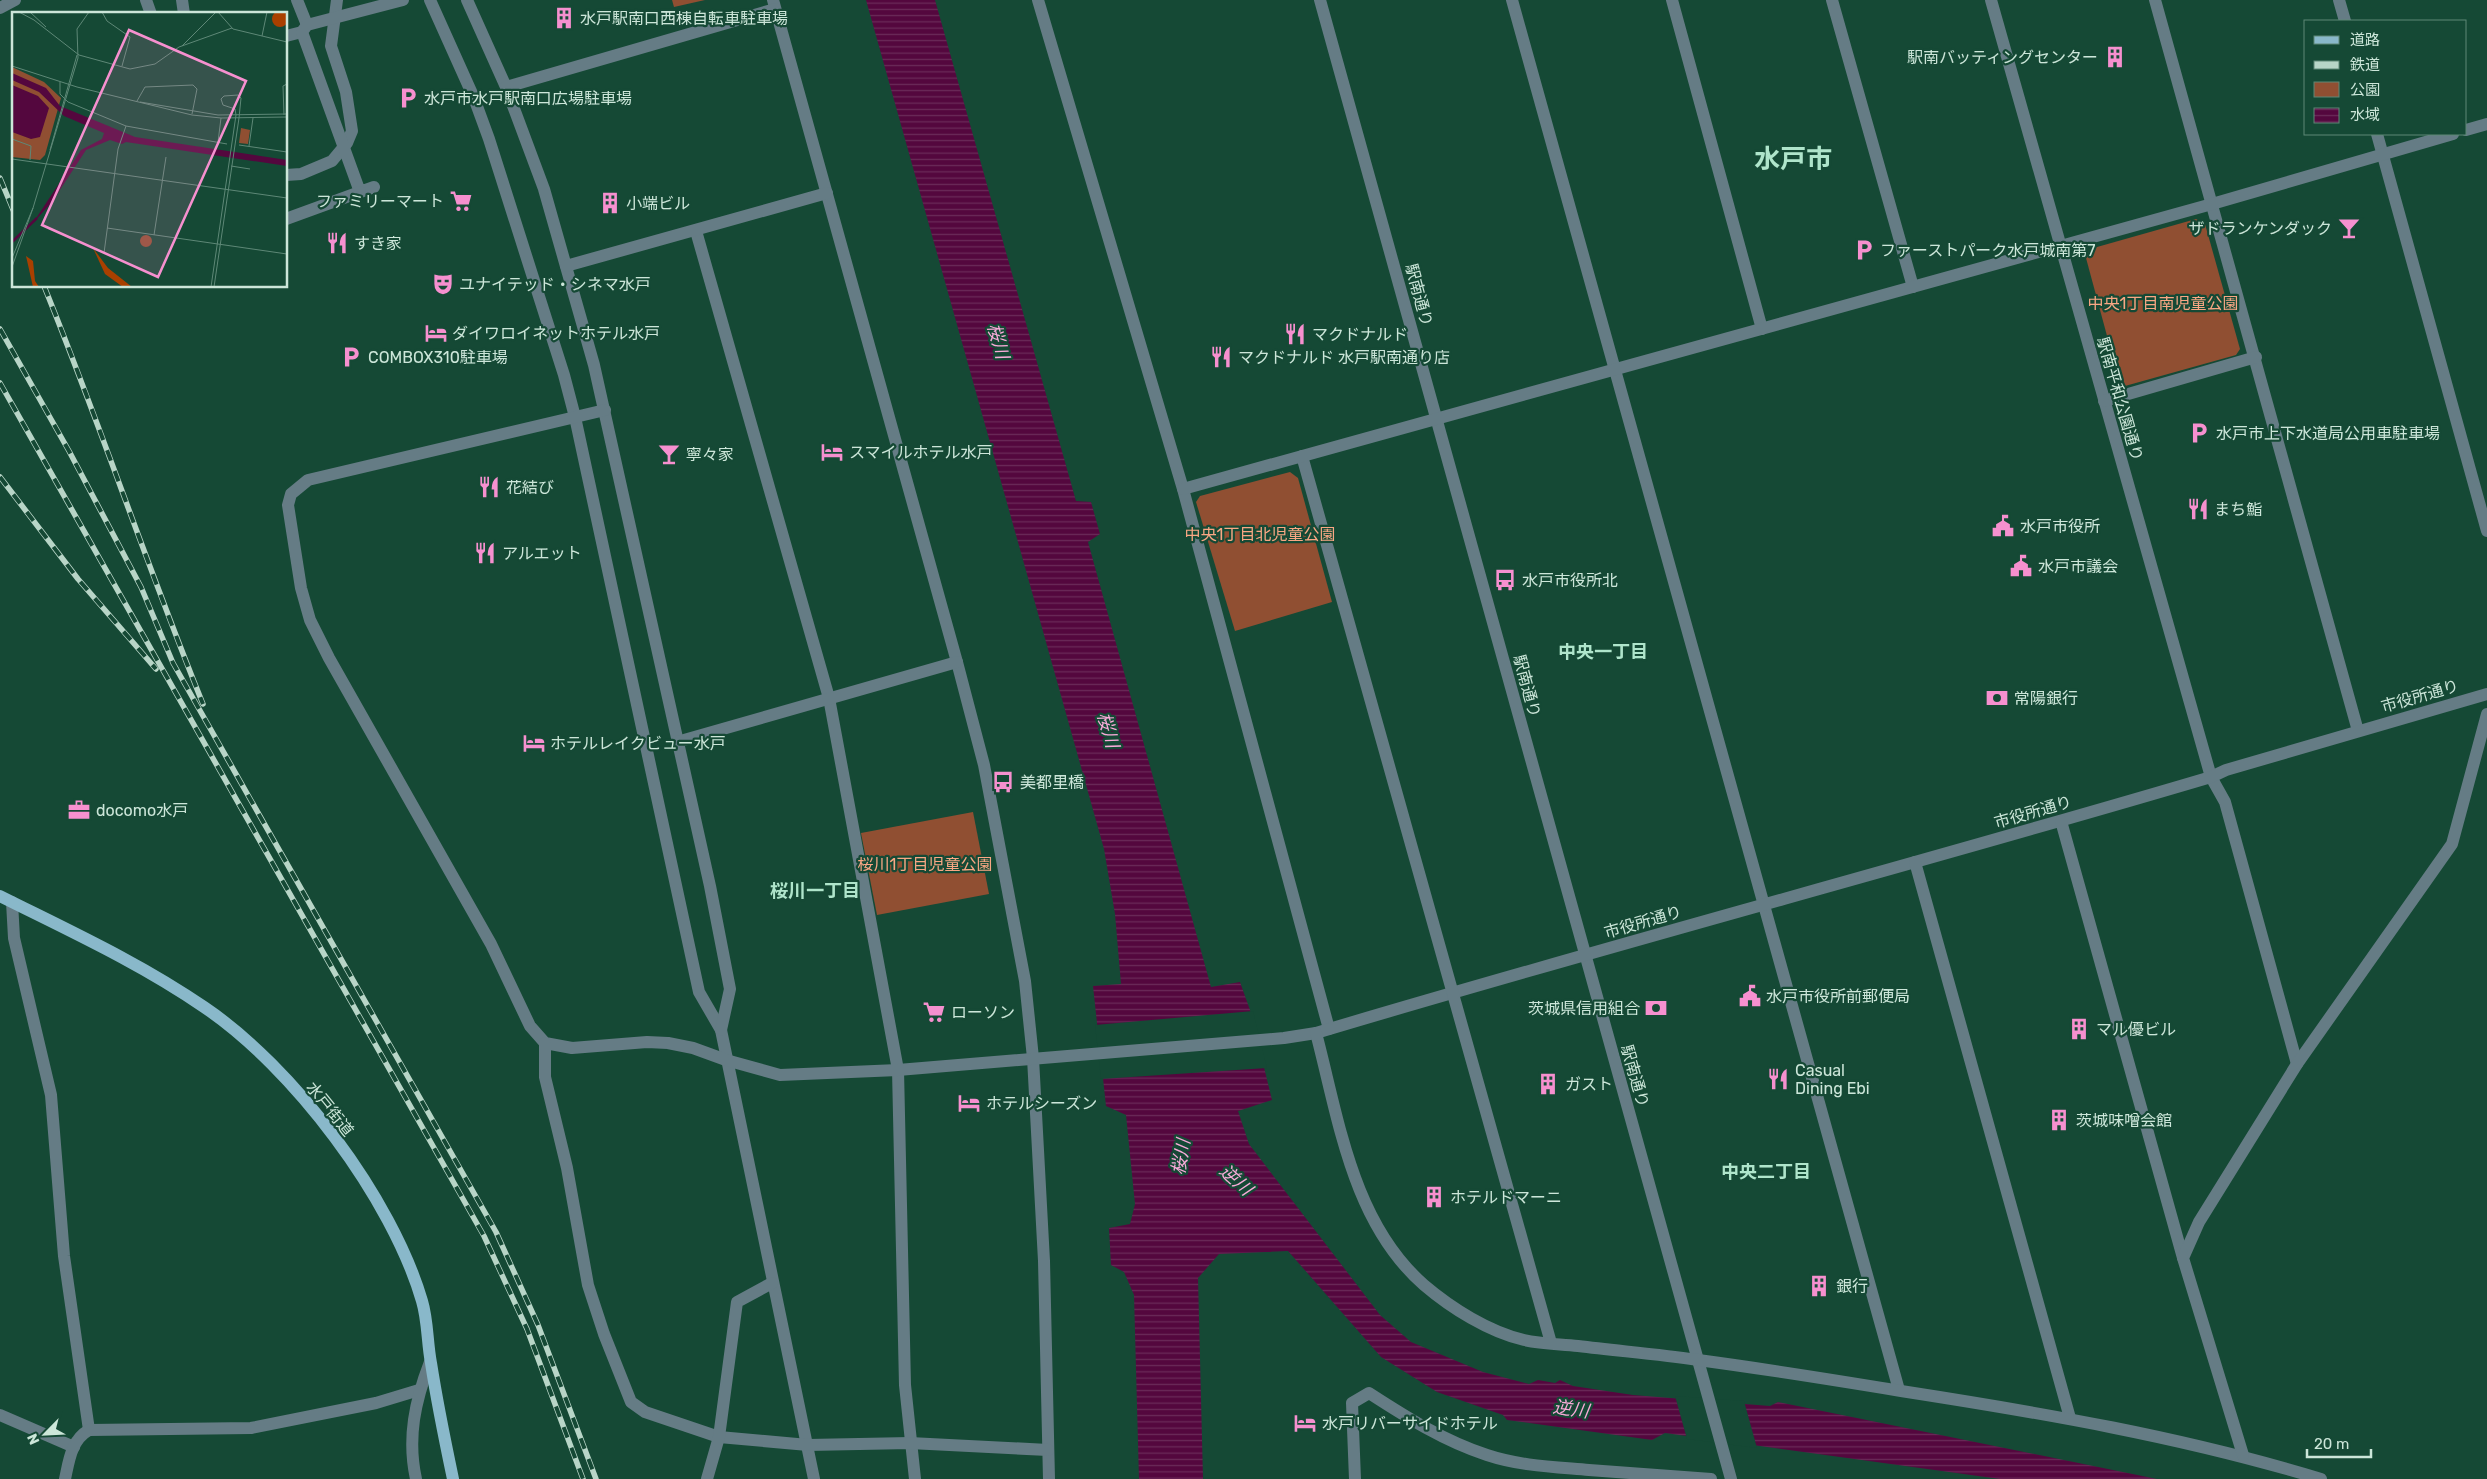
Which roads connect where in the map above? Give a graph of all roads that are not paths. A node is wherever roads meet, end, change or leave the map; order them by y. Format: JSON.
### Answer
{"nodes":[{"id":1,"x":15,"y":0,"type":"edge"},
{"id":2,"x":146,"y":0,"type":"edge"},
{"id":3,"x":296,"y":0,"type":"edge"},
{"id":4,"x":337,"y":0,"type":"edge"},
{"id":5,"x":403,"y":0,"type":"edge"},
{"id":6,"x":430,"y":0,"type":"edge"},
{"id":7,"x":467,"y":0,"type":"edge"},
{"id":8,"x":1038,"y":0,"type":"edge"},
{"id":9,"x":1320,"y":0,"type":"edge"},
{"id":10,"x":1512,"y":0,"type":"edge"},
{"id":11,"x":1672,"y":0,"type":"edge"},
{"id":12,"x":1832,"y":0,"type":"edge"},
{"id":13,"x":1991,"y":0,"type":"edge"},
{"id":14,"x":2155,"y":0,"type":"edge"},
{"id":15,"x":2339,"y":0,"type":"edge"},
{"id":16,"x":774,"y":5,"type":"edge"},
{"id":17,"x":0,"y":8,"type":"edge"},
{"id":18,"x":150,"y":12,"type":"edge"},
{"id":19,"x":2345,"y":20,"type":"edge"},
{"id":20,"x":304,"y":29,"type":"junction"},
{"id":21,"x":288,"y":35,"type":"edge"},
{"id":22,"x":506,"y":87,"type":"junction"},
{"id":23,"x":2487,"y":124,"type":"edge"},
{"id":24,"x":2467,"y":130,"type":"edge"},
{"id":25,"x":2377,"y":135,"type":"edge"},
{"id":26,"x":2449,"y":135,"type":"edge"},
{"id":27,"x":2382,"y":154,"type":"junction"},
{"id":28,"x":288,"y":175,"type":"edge"},
{"id":29,"x":374,"y":187,"type":"dead end"},
{"id":30,"x":360,"y":192,"type":"junction"},
{"id":31,"x":827,"y":193,"type":"junction"},
{"id":32,"x":2212,"y":204,"type":"junction"},
{"id":33,"x":288,"y":218,"type":"edge"},
{"id":34,"x":696,"y":231,"type":"junction"},
{"id":35,"x":2061,"y":246,"type":"junction"},
{"id":36,"x":566,"y":266,"type":"junction"},
{"id":37,"x":1913,"y":287,"type":"junction"},
{"id":38,"x":1762,"y":329,"type":"junction"},
{"id":39,"x":2256,"y":357,"type":"junction"},
{"id":40,"x":1615,"y":369,"type":"junction"},
{"id":41,"x":2104,"y":401,"type":"junction"},
{"id":42,"x":605,"y":410,"type":"junction"},
{"id":43,"x":575,"y":417,"type":"junction"},
{"id":44,"x":1436,"y":419,"type":"junction"},
{"id":45,"x":1302,"y":456,"type":"junction"},
{"id":46,"x":1183,"y":489,"type":"junction"},
{"id":47,"x":2487,"y":531,"type":"edge"},
{"id":48,"x":957,"y":662,"type":"junction"},
{"id":49,"x":2487,"y":694,"type":"edge"},
{"id":50,"x":829,"y":698,"type":"junction"},
{"id":51,"x":2487,"y":714,"type":"edge"},
{"id":52,"x":2358,"y":731,"type":"junction"},
{"id":53,"x":677,"y":742,"type":"junction"},
{"id":54,"x":2212,"y":777,"type":"junction"},
{"id":55,"x":2061,"y":821,"type":"junction"},
{"id":56,"x":1915,"y":862,"type":"junction"},
{"id":57,"x":6,"y":899,"type":"edge"},
{"id":58,"x":1764,"y":904,"type":"junction"},
{"id":59,"x":1585,"y":955,"type":"junction"},
{"id":60,"x":1453,"y":994,"type":"junction"},
{"id":61,"x":1329,"y":1029,"type":"junction"},
{"id":62,"x":721,"y":1030,"type":"junction"},
{"id":63,"x":1316,"y":1033,"type":"junction"},
{"id":64,"x":545,"y":1043,"type":"junction"},
{"id":65,"x":1033,"y":1058,"type":"junction"},
{"id":66,"x":726,"y":1060,"type":"junction"},
{"id":67,"x":2297,"y":1064,"type":"junction"},
{"id":68,"x":898,"y":1070,"type":"junction"},
{"id":69,"x":2183,"y":1258,"type":"junction"},
{"id":70,"x":772,"y":1283,"type":"junction"},
{"id":71,"x":1551,"y":1343,"type":"junction"},
{"id":72,"x":1697,"y":1360,"type":"junction"},
{"id":73,"x":430,"y":1362,"type":"junction"},
{"id":74,"x":419,"y":1390,"type":"junction"},
{"id":75,"x":1899,"y":1390,"type":"junction"},
{"id":76,"x":0,"y":1415,"type":"edge"},
{"id":77,"x":2070,"y":1418,"type":"junction"},
{"id":78,"x":88,"y":1430,"type":"junction"},
{"id":79,"x":719,"y":1437,"type":"junction"},
{"id":80,"x":910,"y":1443,"type":"junction"},
{"id":81,"x":808,"y":1445,"type":"junction"},
{"id":82,"x":74,"y":1446,"type":"junction"},
{"id":83,"x":1048,"y":1450,"type":"junction"},
{"id":84,"x":2243,"y":1455,"type":"junction"},
{"id":85,"x":1729,"y":1473,"type":"edge"},
{"id":86,"x":65,"y":1479,"type":"edge"},
{"id":87,"x":416,"y":1479,"type":"edge"},
{"id":88,"x":453,"y":1479,"type":"edge"},
{"id":89,"x":707,"y":1479,"type":"edge"},
{"id":90,"x":814,"y":1479,"type":"edge"},
{"id":91,"x":915,"y":1479,"type":"edge"},
{"id":92,"x":1049,"y":1479,"type":"edge"},
{"id":93,"x":1355,"y":1479,"type":"edge"},
{"id":94,"x":1711,"y":1479,"type":"edge"},
{"id":95,"x":2321,"y":1479,"type":"edge"}],
"edges":[{"from":1,"to":17,"type":"street"},
{"from":2,"to":18,"type":"street"},
{"from":3,"to":20,"type":"street"},
{"from":4,"to":28,"type":"street"},
{"from":5,"to":20,"type":"street"},
{"from":6,"to":43,"type":"street"},
{"from":7,"to":22,"type":"street"},
{"from":8,"to":46,"type":"street"},
{"from":9,"to":44,"type":"street","name":"駅南通り"},
{"from":10,"to":40,"type":"street"},
{"from":11,"to":38,"type":"street"},
{"from":12,"to":37,"type":"street"},
{"from":13,"to":35,"type":"street","name":"駅南平和公園通り"},
{"from":14,"to":32,"type":"street"},
{"from":15,"to":19,"type":"street"},
{"from":16,"to":22,"type":"street"},
{"from":16,"to":31,"type":"street"},
{"from":20,"to":21,"type":"street"},
{"from":20,"to":30,"type":"street"},
{"from":22,"to":36,"type":"street"},
{"from":23,"to":24,"type":"street"},
{"from":25,"to":27,"type":"street"},
{"from":26,"to":27,"type":"street"},
{"from":27,"to":32,"type":"street"},
{"from":27,"to":47,"type":"street"},
{"from":29,"to":30,"type":"street"},
{"from":30,"to":33,"type":"street"},
{"from":31,"to":34,"type":"street"},
{"from":31,"to":48,"type":"street"},
{"from":32,"to":35,"type":"street"},
{"from":32,"to":39,"type":"street"},
{"from":34,"to":36,"type":"street"},
{"from":34,"to":50,"type":"street"},
{"from":35,"to":37,"type":"street"},
{"from":35,"to":41,"type":"street","name":"駅南平和公園通り"},
{"from":36,"to":42,"type":"street"},
{"from":37,"to":38,"type":"street"},
{"from":38,"to":40,"type":"street"},
{"from":39,"to":41,"type":"street"},
{"from":39,"to":52,"type":"street"},
{"from":40,"to":44,"type":"street"},
{"from":40,"to":58,"type":"street"},
{"from":41,"to":54,"type":"street","name":"駅南平和公園通り"},
{"from":42,"to":43,"type":"street"},
{"from":42,"to":53,"type":"street"},
{"from":43,"to":62,"type":"street"},
{"from":43,"to":64,"type":"street"},
{"from":44,"to":45,"type":"street"},
{"from":44,"to":59,"type":"street","name":"駅南通り"},
{"from":45,"to":46,"type":"street"},
{"from":45,"to":60,"type":"street"},
{"from":46,"to":61,"type":"street"},
{"from":48,"to":50,"type":"street"},
{"from":48,"to":65,"type":"street"},
{"from":49,"to":52,"type":"street","name":"市役所通り"},
{"from":50,"to":53,"type":"street"},
{"from":50,"to":68,"type":"street"},
{"from":51,"to":67,"type":"street"},
{"from":52,"to":54,"type":"street","name":"市役所通り"},
{"from":53,"to":62,"type":"street"},
{"from":54,"to":55,"type":"street","name":"市役所通り"},
{"from":54,"to":67,"type":"street","name":"駅南平和公園通り"},
{"from":55,"to":56,"type":"street","name":"市役所通り"},
{"from":55,"to":69,"type":"street"},
{"from":56,"to":58,"type":"street","name":"市役所通り"},
{"from":56,"to":77,"type":"street"},
{"from":57,"to":73,"type":"main road","name":"水戸街道"},
{"from":57,"to":78,"type":"street"},
{"from":58,"to":59,"type":"street","name":"市役所通り"},
{"from":58,"to":75,"type":"street"},
{"from":59,"to":60,"type":"street","name":"市役所通り"},
{"from":59,"to":72,"type":"street","name":"駅南通り"},
{"from":60,"to":61,"type":"street","name":"市役所通り"},
{"from":60,"to":71,"type":"street"},
{"from":61,"to":63,"type":"street","name":"市役所通り"},
{"from":62,"to":66,"type":"street"},
{"from":63,"to":65,"type":"street","name":"市役所通り"},
{"from":63,"to":71,"type":"street"},
{"from":64,"to":66,"type":"street","name":"市役所通り"},
{"from":64,"to":79,"type":"street"},
{"from":65,"to":68,"type":"street","name":"市役所通り"},
{"from":65,"to":83,"type":"street"},
{"from":66,"to":68,"type":"street","name":"市役所通り"},
{"from":66,"to":70,"type":"street"},
{"from":67,"to":69,"type":"street"},
{"from":68,"to":80,"type":"street"},
{"from":69,"to":84,"type":"street"},
{"from":70,"to":79,"type":"street"},
{"from":70,"to":81,"type":"street"},
{"from":71,"to":72,"type":"street"},
{"from":72,"to":75,"type":"street"},
{"from":72,"to":85,"type":"street","name":"駅南通り"},
{"from":73,"to":74,"type":"street"},
{"from":73,"to":88,"type":"main road","name":"水戸街道"},
{"from":74,"to":78,"type":"street"},
{"from":74,"to":87,"type":"street"},
{"from":75,"to":77,"type":"street"},
{"from":76,"to":82,"type":"street"},
{"from":77,"to":84,"type":"street"},
{"from":78,"to":82,"type":"street"},
{"from":79,"to":81,"type":"street"},
{"from":79,"to":89,"type":"street"},
{"from":80,"to":81,"type":"street"},
{"from":80,"to":83,"type":"street"},
{"from":80,"to":91,"type":"street"},
{"from":81,"to":90,"type":"street"},
{"from":82,"to":86,"type":"street"},
{"from":83,"to":92,"type":"street"},
{"from":84,"to":95,"type":"street"},
{"from":93,"to":94,"type":"street"}]}
